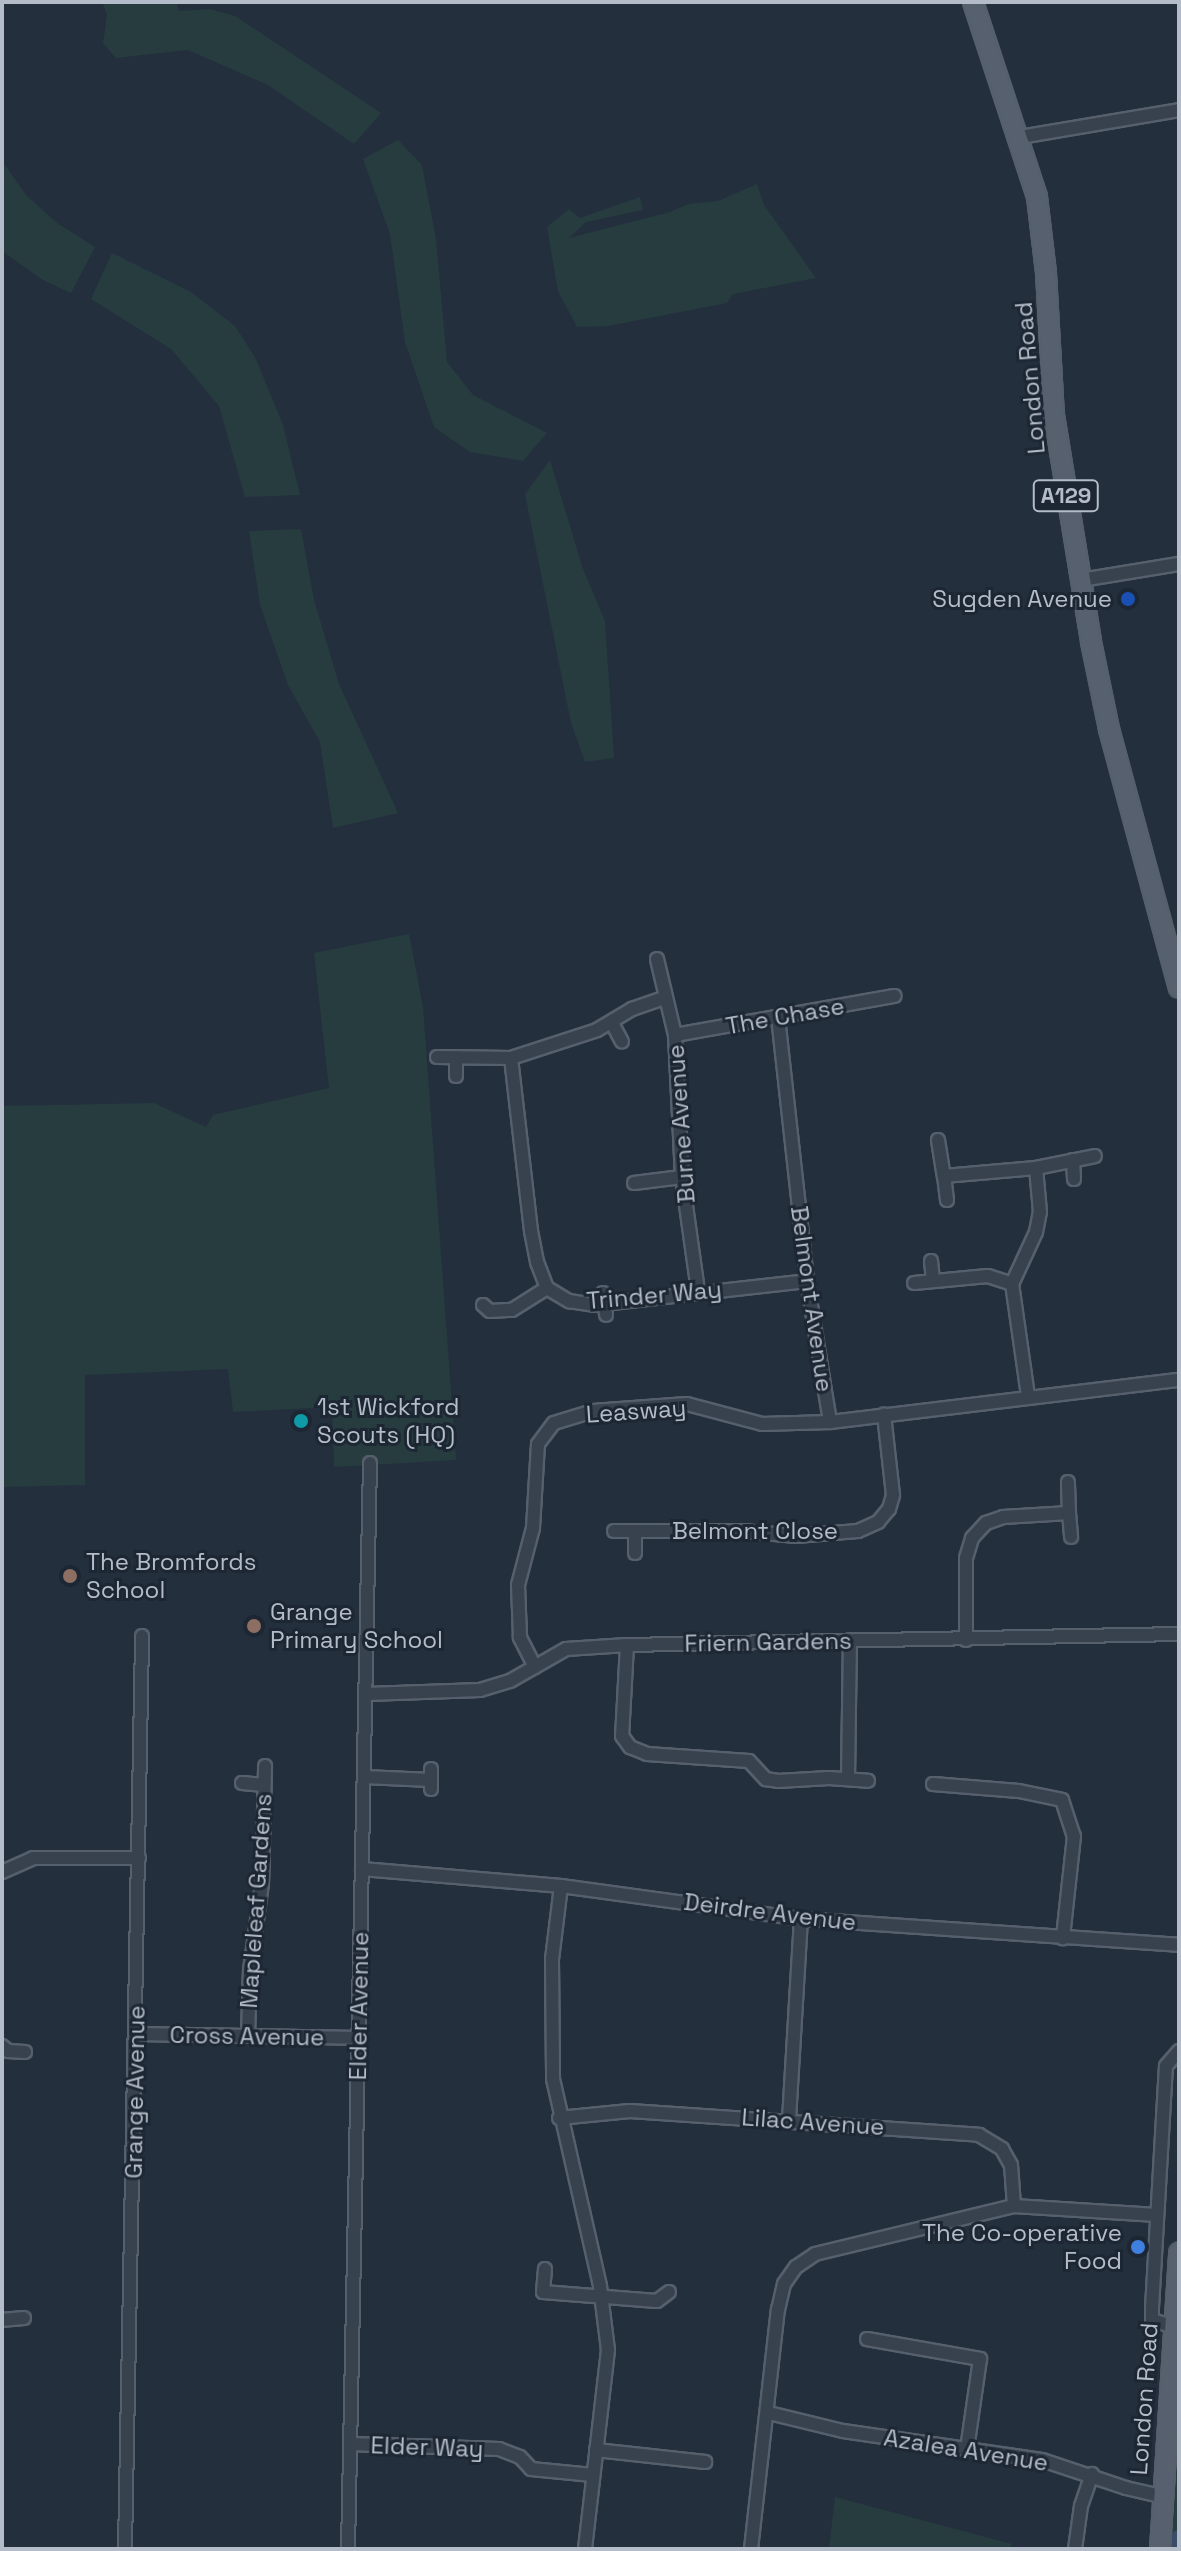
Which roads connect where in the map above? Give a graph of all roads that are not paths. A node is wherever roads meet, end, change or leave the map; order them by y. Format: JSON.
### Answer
{"nodes":[{"id":1,"x":973,"y":2,"type":"edge"},
{"id":2,"x":1179,"y":110,"type":"edge"},
{"id":3,"x":1020,"y":137,"type":"junction"},
{"id":4,"x":1179,"y":564,"type":"edge"},
{"id":5,"x":1081,"y":580,"type":"junction"},
{"id":6,"x":657,"y":959,"type":"dead end"},
{"id":7,"x":1179,"y":988,"type":"edge"},
{"id":8,"x":895,"y":996,"type":"dead end"},
{"id":9,"x":666,"y":997,"type":"junction"},
{"id":10,"x":778,"y":1017,"type":"junction"},
{"id":11,"x":612,"y":1023,"type":"junction"},
{"id":12,"x":675,"y":1035,"type":"junction"},
{"id":13,"x":622,"y":1042,"type":"dead end"},
{"id":14,"x":437,"y":1057,"type":"dead end"},
{"id":15,"x":456,"y":1057,"type":"junction"},
{"id":16,"x":511,"y":1058,"type":"junction"},
{"id":17,"x":456,"y":1076,"type":"dead end"},
{"id":18,"x":938,"y":1140,"type":"dead end"},
{"id":19,"x":1095,"y":1156,"type":"dead end"},
{"id":20,"x":1073,"y":1160,"type":"junction"},
{"id":21,"x":1036,"y":1168,"type":"junction"},
{"id":22,"x":944,"y":1176,"type":"junction"},
{"id":23,"x":682,"y":1177,"type":"junction"},
{"id":24,"x":1074,"y":1179,"type":"dead end"},
{"id":25,"x":634,"y":1183,"type":"dead end"},
{"id":26,"x":947,"y":1200,"type":"dead end"},
{"id":27,"x":931,"y":1261,"type":"dead end"},
{"id":28,"x":807,"y":1281,"type":"junction"},
{"id":29,"x":933,"y":1281,"type":"junction"},
{"id":30,"x":914,"y":1283,"type":"dead end"},
{"id":31,"x":1012,"y":1284,"type":"junction"},
{"id":32,"x":547,"y":1288,"type":"junction"},
{"id":33,"x":698,"y":1291,"type":"junction"},
{"id":34,"x":483,"y":1305,"type":"dead end"},
{"id":35,"x":1179,"y":1380,"type":"edge"},
{"id":36,"x":1028,"y":1396,"type":"junction"},
{"id":37,"x":884,"y":1415,"type":"junction"},
{"id":38,"x":830,"y":1422,"type":"junction"},
{"id":39,"x":370,"y":1463,"type":"dead end"},
{"id":40,"x":1068,"y":1482,"type":"dead end"},
{"id":41,"x":1069,"y":1513,"type":"junction"},
{"id":42,"x":614,"y":1531,"type":"dead end"},
{"id":43,"x":635,"y":1531,"type":"junction"},
{"id":44,"x":1071,"y":1537,"type":"dead end"},
{"id":45,"x":635,"y":1553,"type":"dead end"},
{"id":46,"x":1179,"y":1634,"type":"edge"},
{"id":47,"x":142,"y":1636,"type":"dead end"},
{"id":48,"x":850,"y":1640,"type":"junction"},
{"id":49,"x":966,"y":1640,"type":"junction"},
{"id":50,"x":627,"y":1645,"type":"junction"},
{"id":51,"x":535,"y":1667,"type":"junction"},
{"id":52,"x":367,"y":1694,"type":"junction"},
{"id":53,"x":265,"y":1766,"type":"dead end"},
{"id":54,"x":364,"y":1777,"type":"junction"},
{"id":55,"x":431,"y":1779,"type":"dead end"},
{"id":56,"x":848,"y":1779,"type":"junction"},
{"id":57,"x":868,"y":1781,"type":"dead end"},
{"id":58,"x":242,"y":1783,"type":"dead end"},
{"id":59,"x":933,"y":1784,"type":"dead end"},
{"id":60,"x":264,"y":1785,"type":"junction"},
{"id":61,"x":139,"y":1858,"type":"junction"},
{"id":62,"x":362,"y":1869,"type":"junction"},
{"id":63,"x":2,"y":1872,"type":"edge"},
{"id":64,"x":561,"y":1886,"type":"junction"},
{"id":65,"x":801,"y":1919,"type":"junction"},
{"id":66,"x":1063,"y":1938,"type":"junction"},
{"id":67,"x":1179,"y":1945,"type":"edge"},
{"id":68,"x":136,"y":2034,"type":"junction"},
{"id":69,"x":248,"y":2036,"type":"junction"},
{"id":70,"x":358,"y":2038,"type":"junction"},
{"id":71,"x":2,"y":2046,"type":"edge"},
{"id":72,"x":1179,"y":2051,"type":"edge"},
{"id":73,"x":25,"y":2052,"type":"dead end"},
{"id":74,"x":559,"y":2118,"type":"junction"},
{"id":75,"x":789,"y":2120,"type":"junction"},
{"id":76,"x":1014,"y":2206,"type":"junction"},
{"id":77,"x":1157,"y":2215,"type":"junction"},
{"id":78,"x":1179,"y":2253,"type":"edge"},
{"id":79,"x":545,"y":2269,"type":"dead end"},
{"id":80,"x":669,"y":2292,"type":"dead end"},
{"id":81,"x":601,"y":2297,"type":"junction"},
{"id":82,"x":24,"y":2318,"type":"dead end"},
{"id":83,"x":2,"y":2320,"type":"edge"},
{"id":84,"x":1174,"y":2327,"type":"junction"},
{"id":85,"x":867,"y":2339,"type":"dead end"},
{"id":86,"x":769,"y":2413,"type":"junction"},
{"id":87,"x":350,"y":2444,"type":"junction"},
{"id":88,"x":967,"y":2449,"type":"junction"},
{"id":89,"x":596,"y":2450,"type":"junction"},
{"id":90,"x":705,"y":2462,"type":"dead end"},
{"id":91,"x":1092,"y":2474,"type":"junction"},
{"id":92,"x":593,"y":2475,"type":"junction"},
{"id":93,"x":1161,"y":2496,"type":"junction"},
{"id":94,"x":1161,"y":2544,"type":"edge"},
{"id":95,"x":125,"y":2549,"type":"edge"},
{"id":96,"x":348,"y":2549,"type":"edge"},
{"id":97,"x":585,"y":2549,"type":"edge"},
{"id":98,"x":751,"y":2549,"type":"edge"},
{"id":99,"x":1075,"y":2549,"type":"edge"}],
"edges":[{"from":1,"to":3,"type":"main road","name":"London Road","number":"A129"},
{"from":2,"to":3,"type":"street"},
{"from":3,"to":5,"type":"main road","name":"London Road","number":"A129"},
{"from":4,"to":5,"type":"street"},
{"from":5,"to":7,"type":"main road","name":"London Road","number":"A129"},
{"from":6,"to":9,"type":"street","name":"Burne Avenue"},
{"from":8,"to":10,"type":"street","name":"The Chase"},
{"from":9,"to":11,"type":"street"},
{"from":9,"to":12,"type":"street","name":"Burne Avenue"},
{"from":10,"to":12,"type":"street","name":"The Chase"},
{"from":10,"to":28,"type":"street","name":"Belmont Avenue"},
{"from":11,"to":13,"type":"street"},
{"from":11,"to":16,"type":"street"},
{"from":12,"to":23,"type":"street","name":"Burne Avenue"},
{"from":14,"to":15,"type":"street"},
{"from":15,"to":16,"type":"street"},
{"from":15,"to":17,"type":"street"},
{"from":16,"to":32,"type":"street"},
{"from":18,"to":22,"type":"street"},
{"from":19,"to":20,"type":"street"},
{"from":20,"to":21,"type":"street"},
{"from":20,"to":24,"type":"street"},
{"from":21,"to":22,"type":"street"},
{"from":21,"to":31,"type":"street"},
{"from":22,"to":26,"type":"street"},
{"from":23,"to":25,"type":"street"},
{"from":23,"to":33,"type":"street","name":"Burne Avenue"},
{"from":27,"to":29,"type":"street"},
{"from":28,"to":33,"type":"street","name":"Trinder Way"},
{"from":28,"to":38,"type":"street","name":"Belmont Avenue"},
{"from":29,"to":30,"type":"street"},
{"from":29,"to":31,"type":"street"},
{"from":31,"to":36,"type":"street"},
{"from":32,"to":33,"type":"street","name":"Trinder Way"},
{"from":32,"to":34,"type":"street"},
{"from":35,"to":36,"type":"street","name":"Belmont Avenue"},
{"from":36,"to":37,"type":"street","name":"Belmont Avenue"},
{"from":37,"to":38,"type":"street","name":"Belmont Avenue"},
{"from":37,"to":43,"type":"street","name":"Belmont Close"},
{"from":38,"to":51,"type":"street","name":"Leasway"},
{"from":39,"to":52,"type":"street","name":"Elder Avenue"},
{"from":40,"to":41,"type":"street"},
{"from":41,"to":44,"type":"street"},
{"from":41,"to":49,"type":"street"},
{"from":42,"to":43,"type":"street","name":"Belmont Close"},
{"from":43,"to":45,"type":"street"},
{"from":46,"to":49,"type":"street","name":"Friern Gardens"},
{"from":47,"to":61,"type":"street","name":"Grange Avenue"},
{"from":48,"to":49,"type":"street","name":"Friern Gardens"},
{"from":48,"to":50,"type":"street","name":"Friern Gardens"},
{"from":48,"to":56,"type":"street"},
{"from":50,"to":51,"type":"street","name":"Friern Gardens"},
{"from":50,"to":56,"type":"street"},
{"from":51,"to":52,"type":"street","name":"Friern Gardens"},
{"from":52,"to":54,"type":"street","name":"Elder Avenue"},
{"from":53,"to":60,"type":"street","name":"Mapleleaf Gardens"},
{"from":54,"to":55,"type":"street"},
{"from":54,"to":62,"type":"street","name":"Elder Avenue"},
{"from":56,"to":57,"type":"street"},
{"from":58,"to":60,"type":"street"},
{"from":59,"to":66,"type":"street"},
{"from":60,"to":69,"type":"street","name":"Mapleleaf Gardens"},
{"from":61,"to":63,"type":"street"},
{"from":61,"to":68,"type":"street","name":"Grange Avenue"},
{"from":62,"to":64,"type":"street","name":"Deirdre Avenue"},
{"from":62,"to":70,"type":"street","name":"Elder Avenue"},
{"from":64,"to":65,"type":"street","name":"Deirdre Avenue"},
{"from":64,"to":74,"type":"street"},
{"from":65,"to":66,"type":"street","name":"Deirdre Avenue"},
{"from":65,"to":75,"type":"street"},
{"from":66,"to":67,"type":"street","name":"Deirdre Avenue"},
{"from":68,"to":69,"type":"street","name":"Cross Avenue"},
{"from":68,"to":95,"type":"street","name":"Grange Avenue"},
{"from":69,"to":70,"type":"street","name":"Cross Avenue"},
{"from":70,"to":87,"type":"street","name":"Elder Avenue"},
{"from":71,"to":73,"type":"street"},
{"from":72,"to":77,"type":"street"},
{"from":74,"to":75,"type":"street","name":"Lilac Avenue"},
{"from":74,"to":81,"type":"street"},
{"from":75,"to":76,"type":"street","name":"Lilac Avenue"},
{"from":76,"to":77,"type":"street"},
{"from":76,"to":86,"type":"street"},
{"from":77,"to":84,"type":"street"},
{"from":78,"to":84,"type":"main road","name":"London Road"},
{"from":79,"to":81,"type":"street"},
{"from":80,"to":81,"type":"street"},
{"from":81,"to":89,"type":"street"},
{"from":82,"to":83,"type":"street"},
{"from":84,"to":93,"type":"main road","name":"London Road"},
{"from":85,"to":88,"type":"street"},
{"from":86,"to":88,"type":"street","name":"Azalea Avenue"},
{"from":86,"to":98,"type":"street"},
{"from":87,"to":92,"type":"street","name":"Elder Way"},
{"from":87,"to":96,"type":"street","name":"Elder Avenue"},
{"from":88,"to":91,"type":"street","name":"Azalea Avenue"},
{"from":89,"to":90,"type":"street"},
{"from":89,"to":92,"type":"street"},
{"from":91,"to":93,"type":"street","name":"Azalea Avenue"},
{"from":91,"to":99,"type":"street"},
{"from":92,"to":97,"type":"street"},
{"from":93,"to":94,"type":"main road","name":"London Road"}]}
